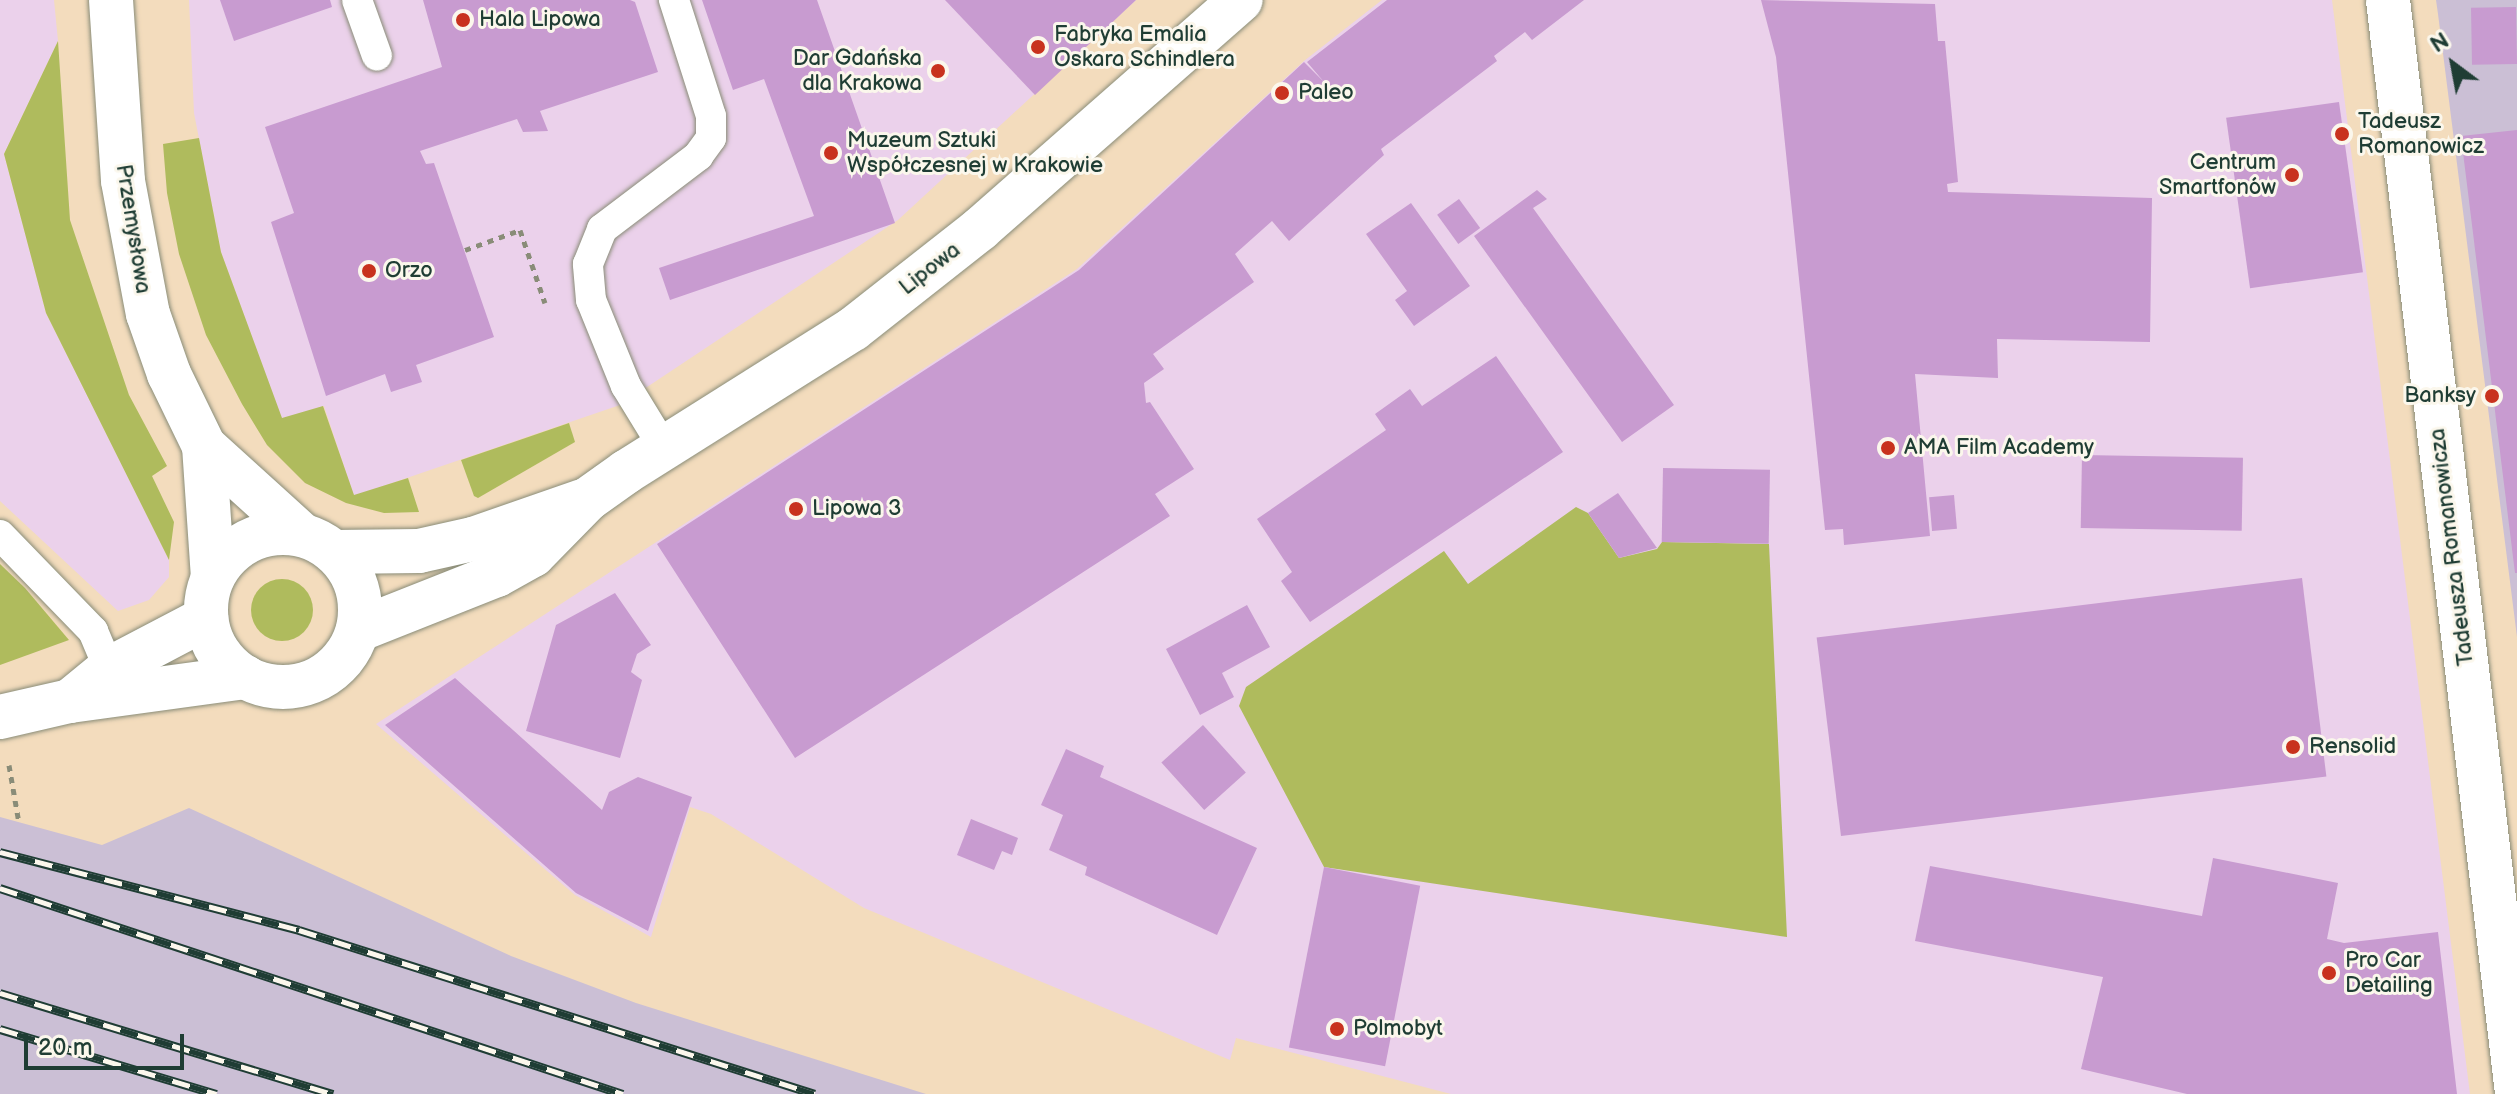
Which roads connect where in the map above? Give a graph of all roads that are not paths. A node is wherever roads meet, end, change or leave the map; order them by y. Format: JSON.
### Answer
{"nodes":[{"id":1,"x":111,"y":0,"type":"edge"},
{"id":2,"x":357,"y":0,"type":"edge"},
{"id":3,"x":674,"y":0,"type":"edge"},
{"id":4,"x":1241,"y":0,"type":"edge"},
{"id":5,"x":2388,"y":0,"type":"edge"},
{"id":6,"x":377,"y":56,"type":"dead end"},
{"id":7,"x":204,"y":446,"type":"junction"},
{"id":8,"x":664,"y":448,"type":"junction"},
{"id":9,"x":588,"y":499,"type":"junction"},
{"id":10,"x":0,"y":535,"type":"edge"},
{"id":11,"x":318,"y":543,"type":"junction"},
{"id":12,"x":210,"y":597,"type":"junction"},
{"id":13,"x":358,"y":630,"type":"junction"},
{"id":14,"x":109,"y":669,"type":"junction"},
{"id":15,"x":245,"y":677,"type":"junction"},
{"id":16,"x":70,"y":701,"type":"junction"},
{"id":17,"x":4,"y":737,"type":"edge"},
{"id":18,"x":2517,"y":1094,"type":"edge"}],
"edges":[{"from":1,"to":7,"type":"street","name":"Przemysłowa"},
{"from":2,"to":6,"type":"lane"},
{"from":3,"to":8,"type":"lane"},
{"from":4,"to":8,"type":"street","name":"Lipowa"},
{"from":5,"to":18,"type":"street","name":"Tadeusza Romanowicza"},
{"from":7,"to":11,"type":"street","name":"Przemysłowa"},
{"from":7,"to":12,"type":"street","name":"Przemysłowa"},
{"from":8,"to":9,"type":"street","name":"Lipowa"},
{"from":9,"to":11,"type":"street","name":"Lipowa"},
{"from":9,"to":13,"type":"street","name":"Lipowa"},
{"from":10,"to":14,"type":"lane"},
{"from":11,"to":12,"type":"street"},
{"from":11,"to":13,"type":"street"},
{"from":12,"to":14,"type":"street"},
{"from":12,"to":15,"type":"street"},
{"from":13,"to":15,"type":"street"},
{"from":14,"to":16,"type":"street"},
{"from":15,"to":16,"type":"street"},
{"from":16,"to":17,"type":"street"}]}
